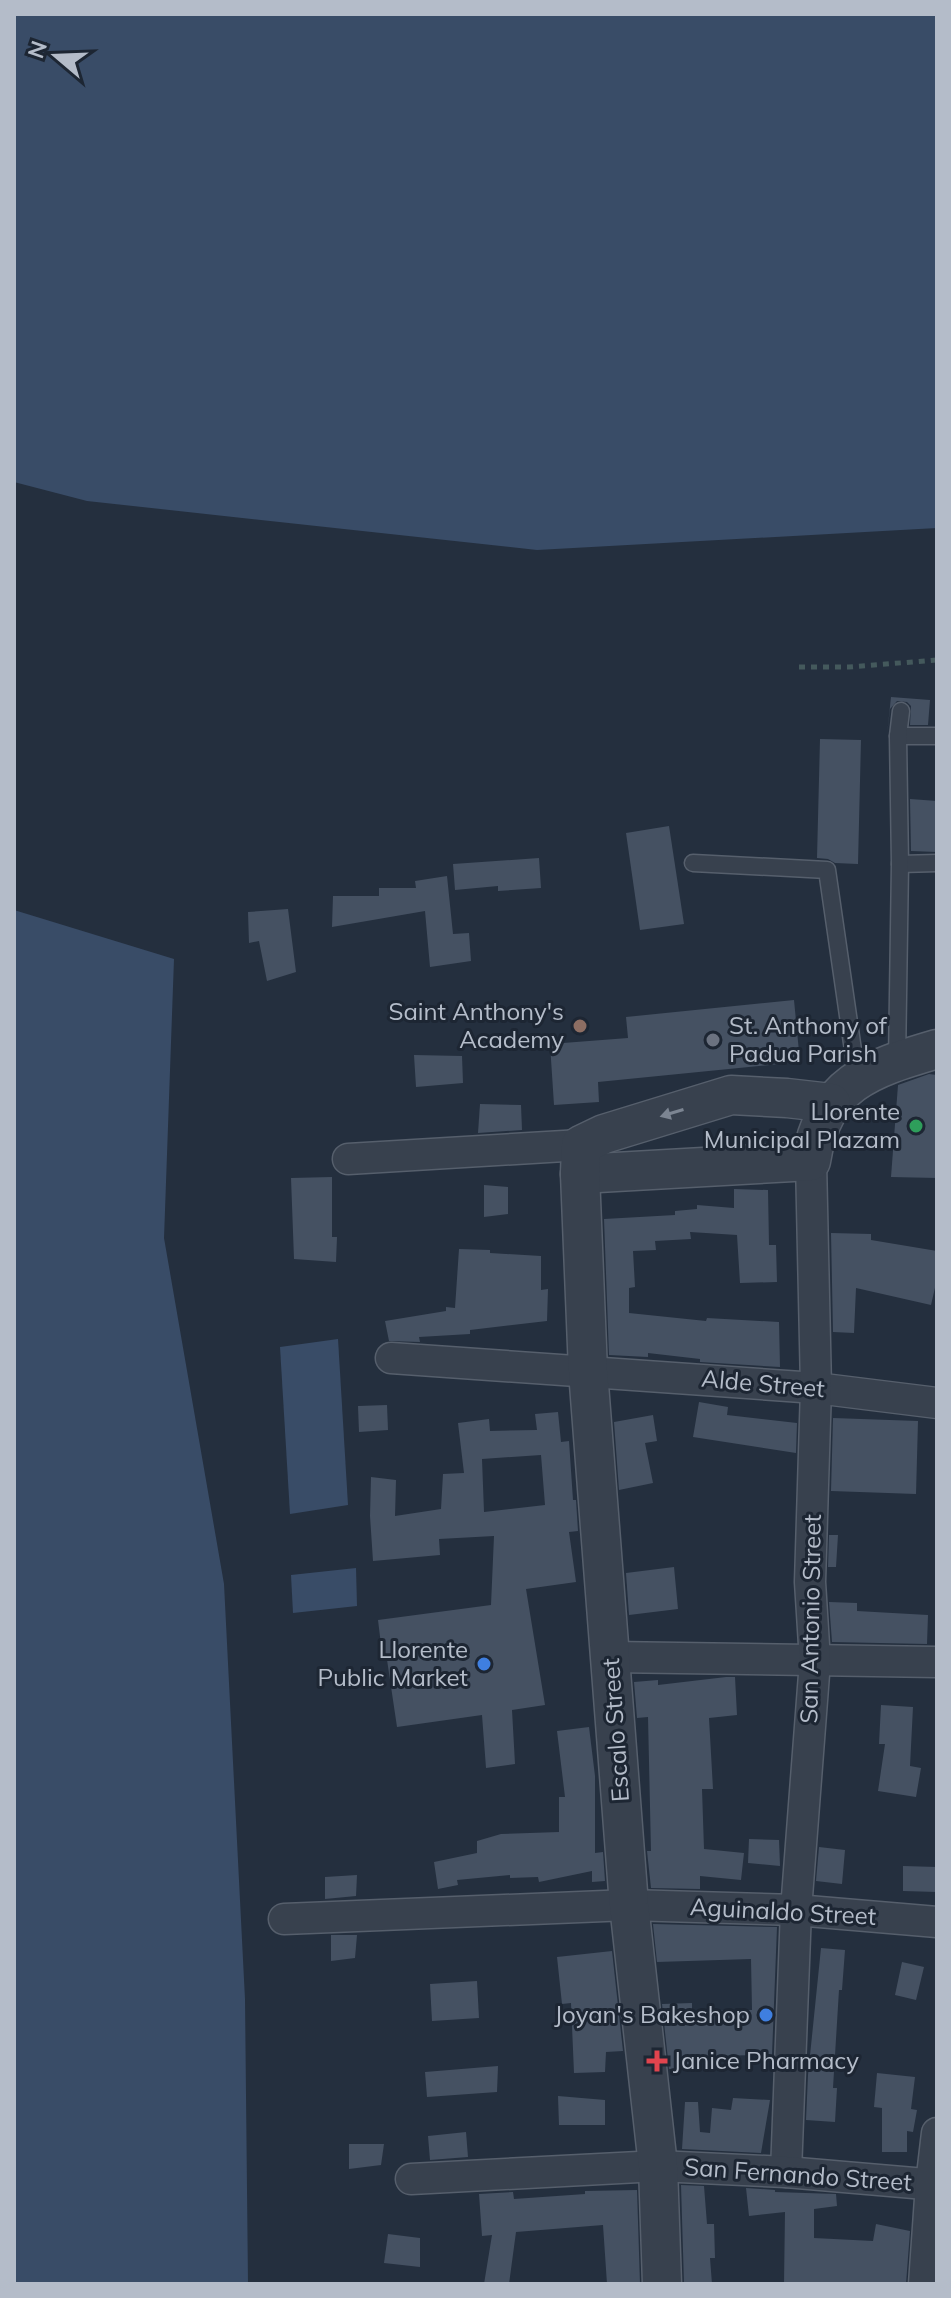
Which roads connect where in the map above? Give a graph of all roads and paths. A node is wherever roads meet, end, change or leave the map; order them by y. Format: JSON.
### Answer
{"nodes":[{"id":1,"x":937,"y":660,"type":"edge"},
{"id":2,"x":799,"y":667,"type":"dead end"},
{"id":3,"x":901,"y":711,"type":"dead end"},
{"id":4,"x":898,"y":736,"type":"junction"},
{"id":5,"x":937,"y":736,"type":"edge"},
{"id":6,"x":693,"y":863,"type":"dead end"},
{"id":7,"x":937,"y":863,"type":"edge"},
{"id":8,"x":900,"y":864,"type":"junction"},
{"id":9,"x":937,"y":1049,"type":"edge"},
{"id":10,"x":897,"y":1061,"type":"junction"},
{"id":11,"x":844,"y":1091,"type":"junction"},
{"id":12,"x":348,"y":1159,"type":"dead end"},
{"id":13,"x":580,"y":1160,"type":"junction"},
{"id":14,"x":811,"y":1161,"type":"junction"},
{"id":15,"x":391,"y":1358,"type":"dead end"},
{"id":16,"x":588,"y":1371,"type":"junction"},
{"id":17,"x":816,"y":1388,"type":"junction"},
{"id":18,"x":937,"y":1403,"type":"edge"},
{"id":19,"x":611,"y":1657,"type":"junction"},
{"id":20,"x":815,"y":1661,"type":"junction"},
{"id":21,"x":937,"y":1662,"type":"edge"},
{"id":22,"x":629,"y":1905,"type":"junction"},
{"id":23,"x":796,"y":1910,"type":"junction"},
{"id":24,"x":284,"y":1919,"type":"dead end"},
{"id":25,"x":937,"y":1922,"type":"edge"},
{"id":26,"x":937,"y":2133,"type":"edge"},
{"id":27,"x":658,"y":2166,"type":"junction"},
{"id":28,"x":786,"y":2172,"type":"junction"},
{"id":29,"x":411,"y":2179,"type":"dead end"},
{"id":30,"x":934,"y":2185,"type":"edge"},
{"id":31,"x":662,"y":2284,"type":"edge"},
{"id":32,"x":924,"y":2284,"type":"edge"}],
"edges":[{"from":1,"to":2,"type":"path"},
{"from":3,"to":4,"type":"lane"},
{"from":4,"to":5,"type":"lane"},
{"from":4,"to":8,"type":"lane"},
{"from":6,"to":11,"type":"lane"},
{"from":7,"to":8,"type":"lane"},
{"from":8,"to":10,"type":"lane"},
{"from":9,"to":10,"type":"street"},
{"from":10,"to":11,"type":"street"},
{"from":11,"to":13,"type":"street","one_way":true},
{"from":11,"to":14,"type":"street"},
{"from":12,"to":13,"type":"street"},
{"from":13,"to":14,"type":"street"},
{"from":13,"to":16,"type":"street","name":"Escalo Street"},
{"from":14,"to":17,"type":"street","name":"San Antonio Street"},
{"from":15,"to":16,"type":"street","name":"Alde Street"},
{"from":16,"to":17,"type":"street","name":"Alde Street"},
{"from":16,"to":19,"type":"street","name":"Escalo Street"},
{"from":17,"to":18,"type":"street","name":"Alde Street"},
{"from":17,"to":20,"type":"street","name":"San Antonio Street"},
{"from":19,"to":20,"type":"street"},
{"from":19,"to":22,"type":"street","name":"Escalo Street"},
{"from":20,"to":21,"type":"street"},
{"from":20,"to":23,"type":"street","name":"San Antonio Street"},
{"from":22,"to":23,"type":"street","name":"Aguinaldo Street"},
{"from":22,"to":24,"type":"street","name":"Aguinaldo Street"},
{"from":22,"to":27,"type":"street","name":"Escalo Street"},
{"from":23,"to":25,"type":"street","name":"Aguinaldo Street"},
{"from":23,"to":28,"type":"street","name":"San Antonio Street"},
{"from":26,"to":30,"type":"street"},
{"from":27,"to":28,"type":"street","name":"San Fernando Street"},
{"from":27,"to":29,"type":"street","name":"San Fernando Street"},
{"from":27,"to":31,"type":"street","name":"Escalo Street"},
{"from":28,"to":30,"type":"street","name":"San Fernando Street"},
{"from":30,"to":32,"type":"street"}]}
